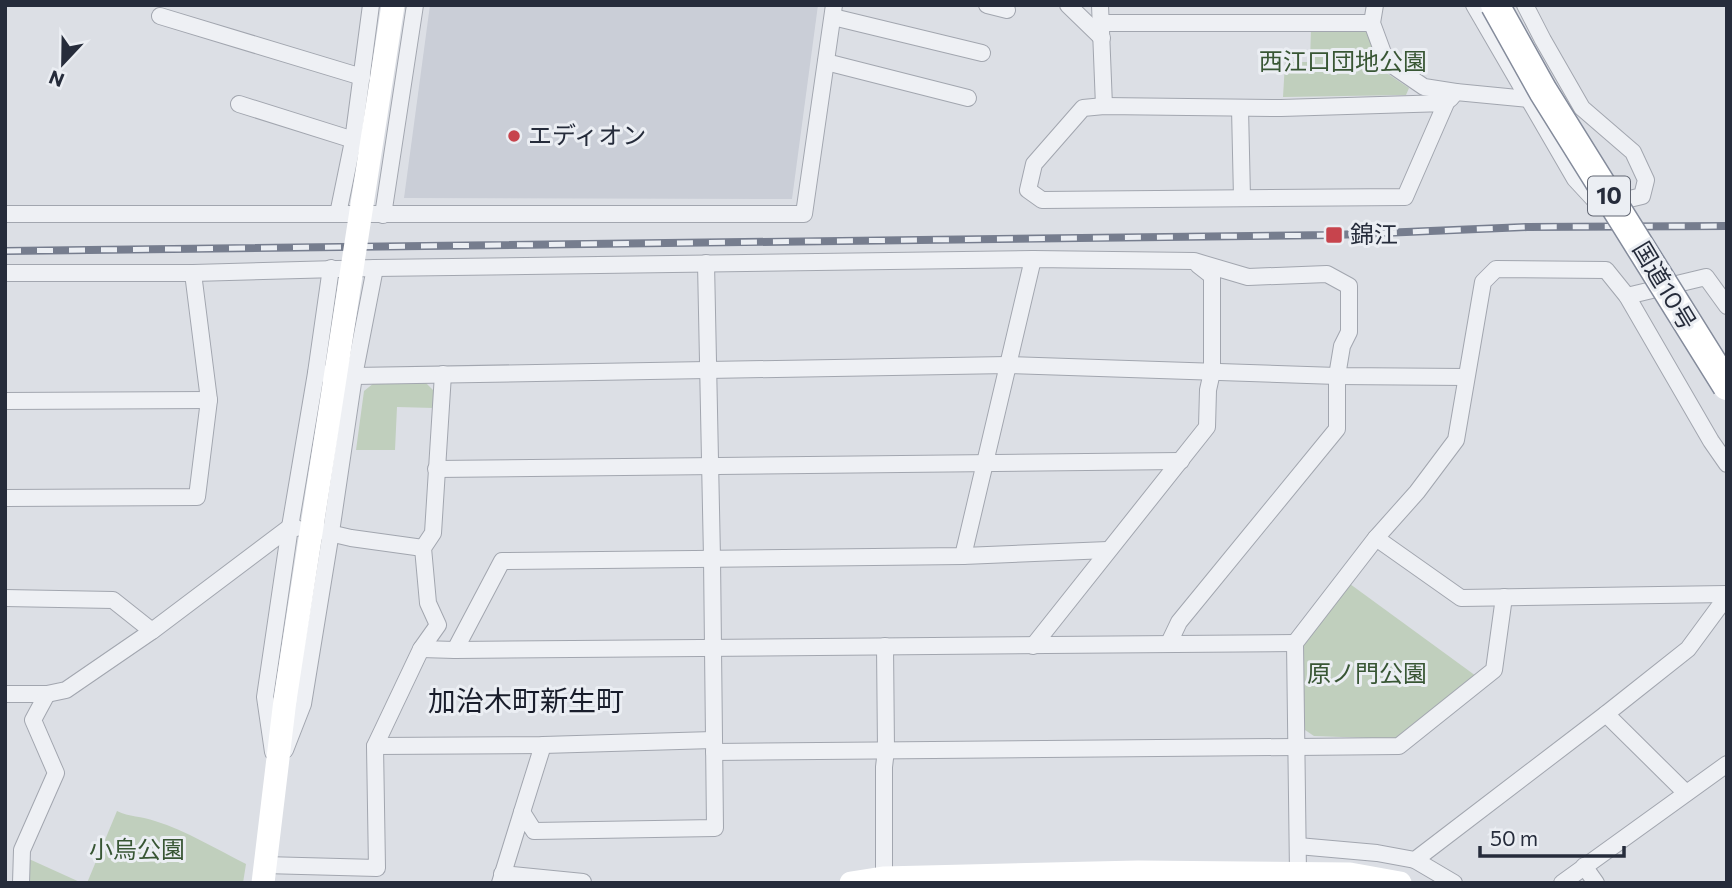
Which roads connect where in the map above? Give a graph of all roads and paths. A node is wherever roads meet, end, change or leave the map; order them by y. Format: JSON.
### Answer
{"nodes":[{"id":1,"x":372,"y":5,"type":"edge"},
{"id":2,"x":393,"y":5,"type":"edge"},
{"id":3,"x":415,"y":5,"type":"edge"},
{"id":4,"x":987,"y":5,"type":"edge"},
{"id":5,"x":1068,"y":5,"type":"edge"},
{"id":6,"x":1100,"y":5,"type":"edge"},
{"id":7,"x":1375,"y":5,"type":"edge"},
{"id":8,"x":1474,"y":5,"type":"edge"},
{"id":9,"x":1495,"y":5,"type":"edge"},
{"id":10,"x":1525,"y":5,"type":"edge"},
{"id":11,"x":1007,"y":10,"type":"dead end"},
{"id":12,"x":833,"y":11,"type":"edge"},
{"id":13,"x":160,"y":16,"type":"dead end"},
{"id":14,"x":1372,"y":23,"type":"junction"},
{"id":15,"x":1102,"y":30,"type":"junction"},
{"id":16,"x":982,"y":53,"type":"dead end"},
{"id":17,"x":826,"y":62,"type":"junction"},
{"id":18,"x":362,"y":77,"type":"junction"},
{"id":19,"x":968,"y":98,"type":"dead end"},
{"id":20,"x":1451,"y":98,"type":"junction"},
{"id":21,"x":1529,"y":99,"type":"junction"},
{"id":22,"x":239,"y":104,"type":"dead end"},
{"id":23,"x":1104,"y":106,"type":"junction"},
{"id":24,"x":1240,"y":108,"type":"junction"},
{"id":25,"x":353,"y":141,"type":"junction"},
{"id":26,"x":393,"y":148,"type":"junction"},
{"id":27,"x":1242,"y":198,"type":"junction"},
{"id":28,"x":338,"y":214,"type":"junction"},
{"id":29,"x":5,"y":215,"type":"edge"},
{"id":30,"x":383,"y":215,"type":"junction"},
{"id":31,"x":1033,"y":259,"type":"junction"},
{"id":32,"x":1194,"y":261,"type":"junction"},
{"id":33,"x":705,"y":263,"type":"junction"},
{"id":34,"x":331,"y":268,"type":"junction"},
{"id":35,"x":375,"y":268,"type":"junction"},
{"id":36,"x":192,"y":273,"type":"junction"},
{"id":37,"x":5,"y":274,"type":"edge"},
{"id":38,"x":1627,"y":296,"type":"junction"},
{"id":39,"x":1727,"y":306,"type":"edge"},
{"id":40,"x":1007,"y":365,"type":"junction"},
{"id":41,"x":708,"y":370,"type":"junction"},
{"id":42,"x":1212,"y":372,"type":"junction"},
{"id":43,"x":316,"y":373,"type":"junction"},
{"id":44,"x":443,"y":374,"type":"junction"},
{"id":45,"x":354,"y":376,"type":"junction"},
{"id":46,"x":1337,"y":376,"type":"junction"},
{"id":47,"x":1466,"y":377,"type":"junction"},
{"id":48,"x":1727,"y":386,"type":"edge"},
{"id":49,"x":209,"y":400,"type":"junction"},
{"id":50,"x":5,"y":401,"type":"edge"},
{"id":51,"x":1181,"y":461,"type":"junction"},
{"id":52,"x":985,"y":464,"type":"junction"},
{"id":53,"x":1727,"y":464,"type":"edge"},
{"id":54,"x":710,"y":465,"type":"junction"},
{"id":55,"x":436,"y":469,"type":"junction"},
{"id":56,"x":5,"y":498,"type":"edge"},
{"id":57,"x":290,"y":527,"type":"junction"},
{"id":58,"x":331,"y":532,"type":"junction"},
{"id":59,"x":1376,"y":538,"type":"junction"},
{"id":60,"x":423,"y":548,"type":"junction"},
{"id":61,"x":1108,"y":550,"type":"junction"},
{"id":62,"x":963,"y":556,"type":"junction"},
{"id":63,"x":712,"y":558,"type":"junction"},
{"id":64,"x":1727,"y":595,"type":"edge"},
{"id":65,"x":1504,"y":597,"type":"junction"},
{"id":66,"x":5,"y":598,"type":"edge"},
{"id":67,"x":152,"y":631,"type":"junction"},
{"id":68,"x":1169,"y":643,"type":"junction"},
{"id":69,"x":1295,"y":643,"type":"junction"},
{"id":70,"x":885,"y":646,"type":"junction"},
{"id":71,"x":1032,"y":646,"type":"junction"},
{"id":72,"x":713,"y":648,"type":"junction"},
{"id":73,"x":421,"y":649,"type":"junction"},
{"id":74,"x":455,"y":650,"type":"junction"},
{"id":75,"x":5,"y":694,"type":"edge"},
{"id":76,"x":47,"y":694,"type":"junction"},
{"id":77,"x":1606,"y":714,"type":"junction"},
{"id":78,"x":375,"y":746,"type":"junction"},
{"id":79,"x":542,"y":746,"type":"junction"},
{"id":80,"x":714,"y":746,"type":"junction"},
{"id":81,"x":1295,"y":747,"type":"junction"},
{"id":82,"x":886,"y":750,"type":"junction"},
{"id":83,"x":1727,"y":764,"type":"edge"},
{"id":84,"x":276,"y":775,"type":"junction"},
{"id":85,"x":1686,"y":793,"type":"junction"},
{"id":86,"x":522,"y":811,"type":"junction"},
{"id":87,"x":1298,"y":846,"type":"junction"},
{"id":88,"x":5,"y":847,"type":"edge"},
{"id":89,"x":22,"y":850,"type":"junction"},
{"id":90,"x":1415,"y":860,"type":"junction"},
{"id":91,"x":1584,"y":866,"type":"junction"},
{"id":92,"x":1298,"y":873,"type":"junction"},
{"id":93,"x":264,"y":874,"type":"edge"},
{"id":94,"x":1138,"y":877,"type":"edge"},
{"id":95,"x":501,"y":878,"type":"edge"},
{"id":96,"x":884,"y":880,"type":"edge"},
{"id":97,"x":583,"y":882,"type":"edge"},
{"id":98,"x":20,"y":883,"type":"edge"},
{"id":99,"x":851,"y":883,"type":"edge"},
{"id":100,"x":1400,"y":883,"type":"edge"},
{"id":101,"x":1454,"y":883,"type":"edge"},
{"id":102,"x":1562,"y":883,"type":"edge"},
{"id":103,"x":1596,"y":883,"type":"edge"}],
"edges":[{"from":1,"to":18,"type":"street"},
{"from":2,"to":84,"type":"street","bridge":true},
{"from":3,"to":26,"type":"street"},
{"from":4,"to":11,"type":"street"},
{"from":5,"to":15,"type":"street"},
{"from":6,"to":15,"type":"street"},
{"from":7,"to":14,"type":"street"},
{"from":8,"to":21,"type":"street"},
{"from":9,"to":48,"type":"highway","name":"国道10号","number":"10","bridge":true},
{"from":10,"to":21,"type":"street"},
{"from":12,"to":16,"type":"street"},
{"from":12,"to":17,"type":"street"},
{"from":13,"to":18,"type":"street"},
{"from":14,"to":15,"type":"street"},
{"from":14,"to":20,"type":"street"},
{"from":15,"to":23,"type":"street"},
{"from":17,"to":19,"type":"street"},
{"from":17,"to":30,"type":"street"},
{"from":18,"to":25,"type":"street"},
{"from":20,"to":21,"type":"street"},
{"from":20,"to":24,"type":"street"},
{"from":20,"to":27,"type":"street"},
{"from":22,"to":25,"type":"street"},
{"from":23,"to":24,"type":"street"},
{"from":23,"to":27,"type":"street"},
{"from":24,"to":27,"type":"street"},
{"from":25,"to":26,"type":"street"},
{"from":25,"to":28,"type":"street"},
{"from":26,"to":30,"type":"street"},
{"from":28,"to":29,"type":"street"},
{"from":28,"to":30,"type":"street"},
{"from":31,"to":32,"type":"street"},
{"from":31,"to":33,"type":"street"},
{"from":31,"to":40,"type":"street"},
{"from":32,"to":42,"type":"street"},
{"from":32,"to":46,"type":"street"},
{"from":33,"to":35,"type":"street"},
{"from":33,"to":41,"type":"street"},
{"from":34,"to":35,"type":"street"},
{"from":34,"to":36,"type":"street"},
{"from":34,"to":43,"type":"street"},
{"from":35,"to":45,"type":"street"},
{"from":36,"to":37,"type":"street"},
{"from":36,"to":49,"type":"street"},
{"from":38,"to":39,"type":"street"},
{"from":38,"to":47,"type":"street"},
{"from":38,"to":53,"type":"street"},
{"from":40,"to":41,"type":"street"},
{"from":40,"to":42,"type":"street"},
{"from":40,"to":52,"type":"street"},
{"from":41,"to":44,"type":"street"},
{"from":41,"to":54,"type":"street"},
{"from":42,"to":46,"type":"street"},
{"from":42,"to":51,"type":"street"},
{"from":43,"to":45,"type":"street"},
{"from":43,"to":57,"type":"street"},
{"from":44,"to":45,"type":"street"},
{"from":44,"to":55,"type":"street"},
{"from":45,"to":58,"type":"street"},
{"from":46,"to":47,"type":"street"},
{"from":46,"to":68,"type":"street"},
{"from":47,"to":59,"type":"street"},
{"from":49,"to":50,"type":"street"},
{"from":49,"to":56,"type":"street"},
{"from":51,"to":52,"type":"street"},
{"from":51,"to":61,"type":"street"},
{"from":52,"to":54,"type":"street"},
{"from":52,"to":62,"type":"street"},
{"from":54,"to":55,"type":"street"},
{"from":54,"to":63,"type":"street"},
{"from":55,"to":60,"type":"street"},
{"from":57,"to":58,"type":"street"},
{"from":57,"to":67,"type":"street"},
{"from":57,"to":84,"type":"street"},
{"from":58,"to":60,"type":"street"},
{"from":58,"to":84,"type":"street"},
{"from":59,"to":65,"type":"street"},
{"from":59,"to":69,"type":"street"},
{"from":60,"to":73,"type":"street"},
{"from":61,"to":62,"type":"street"},
{"from":61,"to":71,"type":"street"},
{"from":62,"to":63,"type":"street"},
{"from":63,"to":72,"type":"street"},
{"from":63,"to":74,"type":"street"},
{"from":64,"to":65,"type":"street"},
{"from":64,"to":77,"type":"street"},
{"from":65,"to":81,"type":"street"},
{"from":66,"to":67,"type":"street"},
{"from":67,"to":76,"type":"street"},
{"from":68,"to":69,"type":"street"},
{"from":68,"to":71,"type":"street"},
{"from":69,"to":81,"type":"street"},
{"from":70,"to":71,"type":"street"},
{"from":70,"to":72,"type":"street"},
{"from":70,"to":82,"type":"street"},
{"from":72,"to":74,"type":"street"},
{"from":72,"to":80,"type":"street"},
{"from":73,"to":74,"type":"street"},
{"from":73,"to":78,"type":"street"},
{"from":75,"to":76,"type":"street"},
{"from":76,"to":89,"type":"street"},
{"from":77,"to":85,"type":"street"},
{"from":77,"to":90,"type":"street"},
{"from":78,"to":79,"type":"street"},
{"from":78,"to":93,"type":"street"},
{"from":79,"to":80,"type":"street"},
{"from":79,"to":86,"type":"street"},
{"from":80,"to":82,"type":"street"},
{"from":80,"to":86,"type":"street"},
{"from":81,"to":82,"type":"street"},
{"from":81,"to":87,"type":"street"},
{"from":82,"to":96,"type":"street"},
{"from":83,"to":85,"type":"street"},
{"from":84,"to":93,"type":"street"},
{"from":85,"to":91,"type":"street"},
{"from":86,"to":95,"type":"street"},
{"from":87,"to":90,"type":"street"},
{"from":87,"to":92,"type":"street"},
{"from":88,"to":89,"type":"street"},
{"from":89,"to":98,"type":"street"},
{"from":90,"to":101,"type":"street"},
{"from":91,"to":102,"type":"street"},
{"from":91,"to":103,"type":"street"},
{"from":92,"to":94,"type":"street"},
{"from":92,"to":100,"type":"street"},
{"from":94,"to":96,"type":"street"},
{"from":95,"to":97,"type":"street"},
{"from":96,"to":99,"type":"street"}]}
